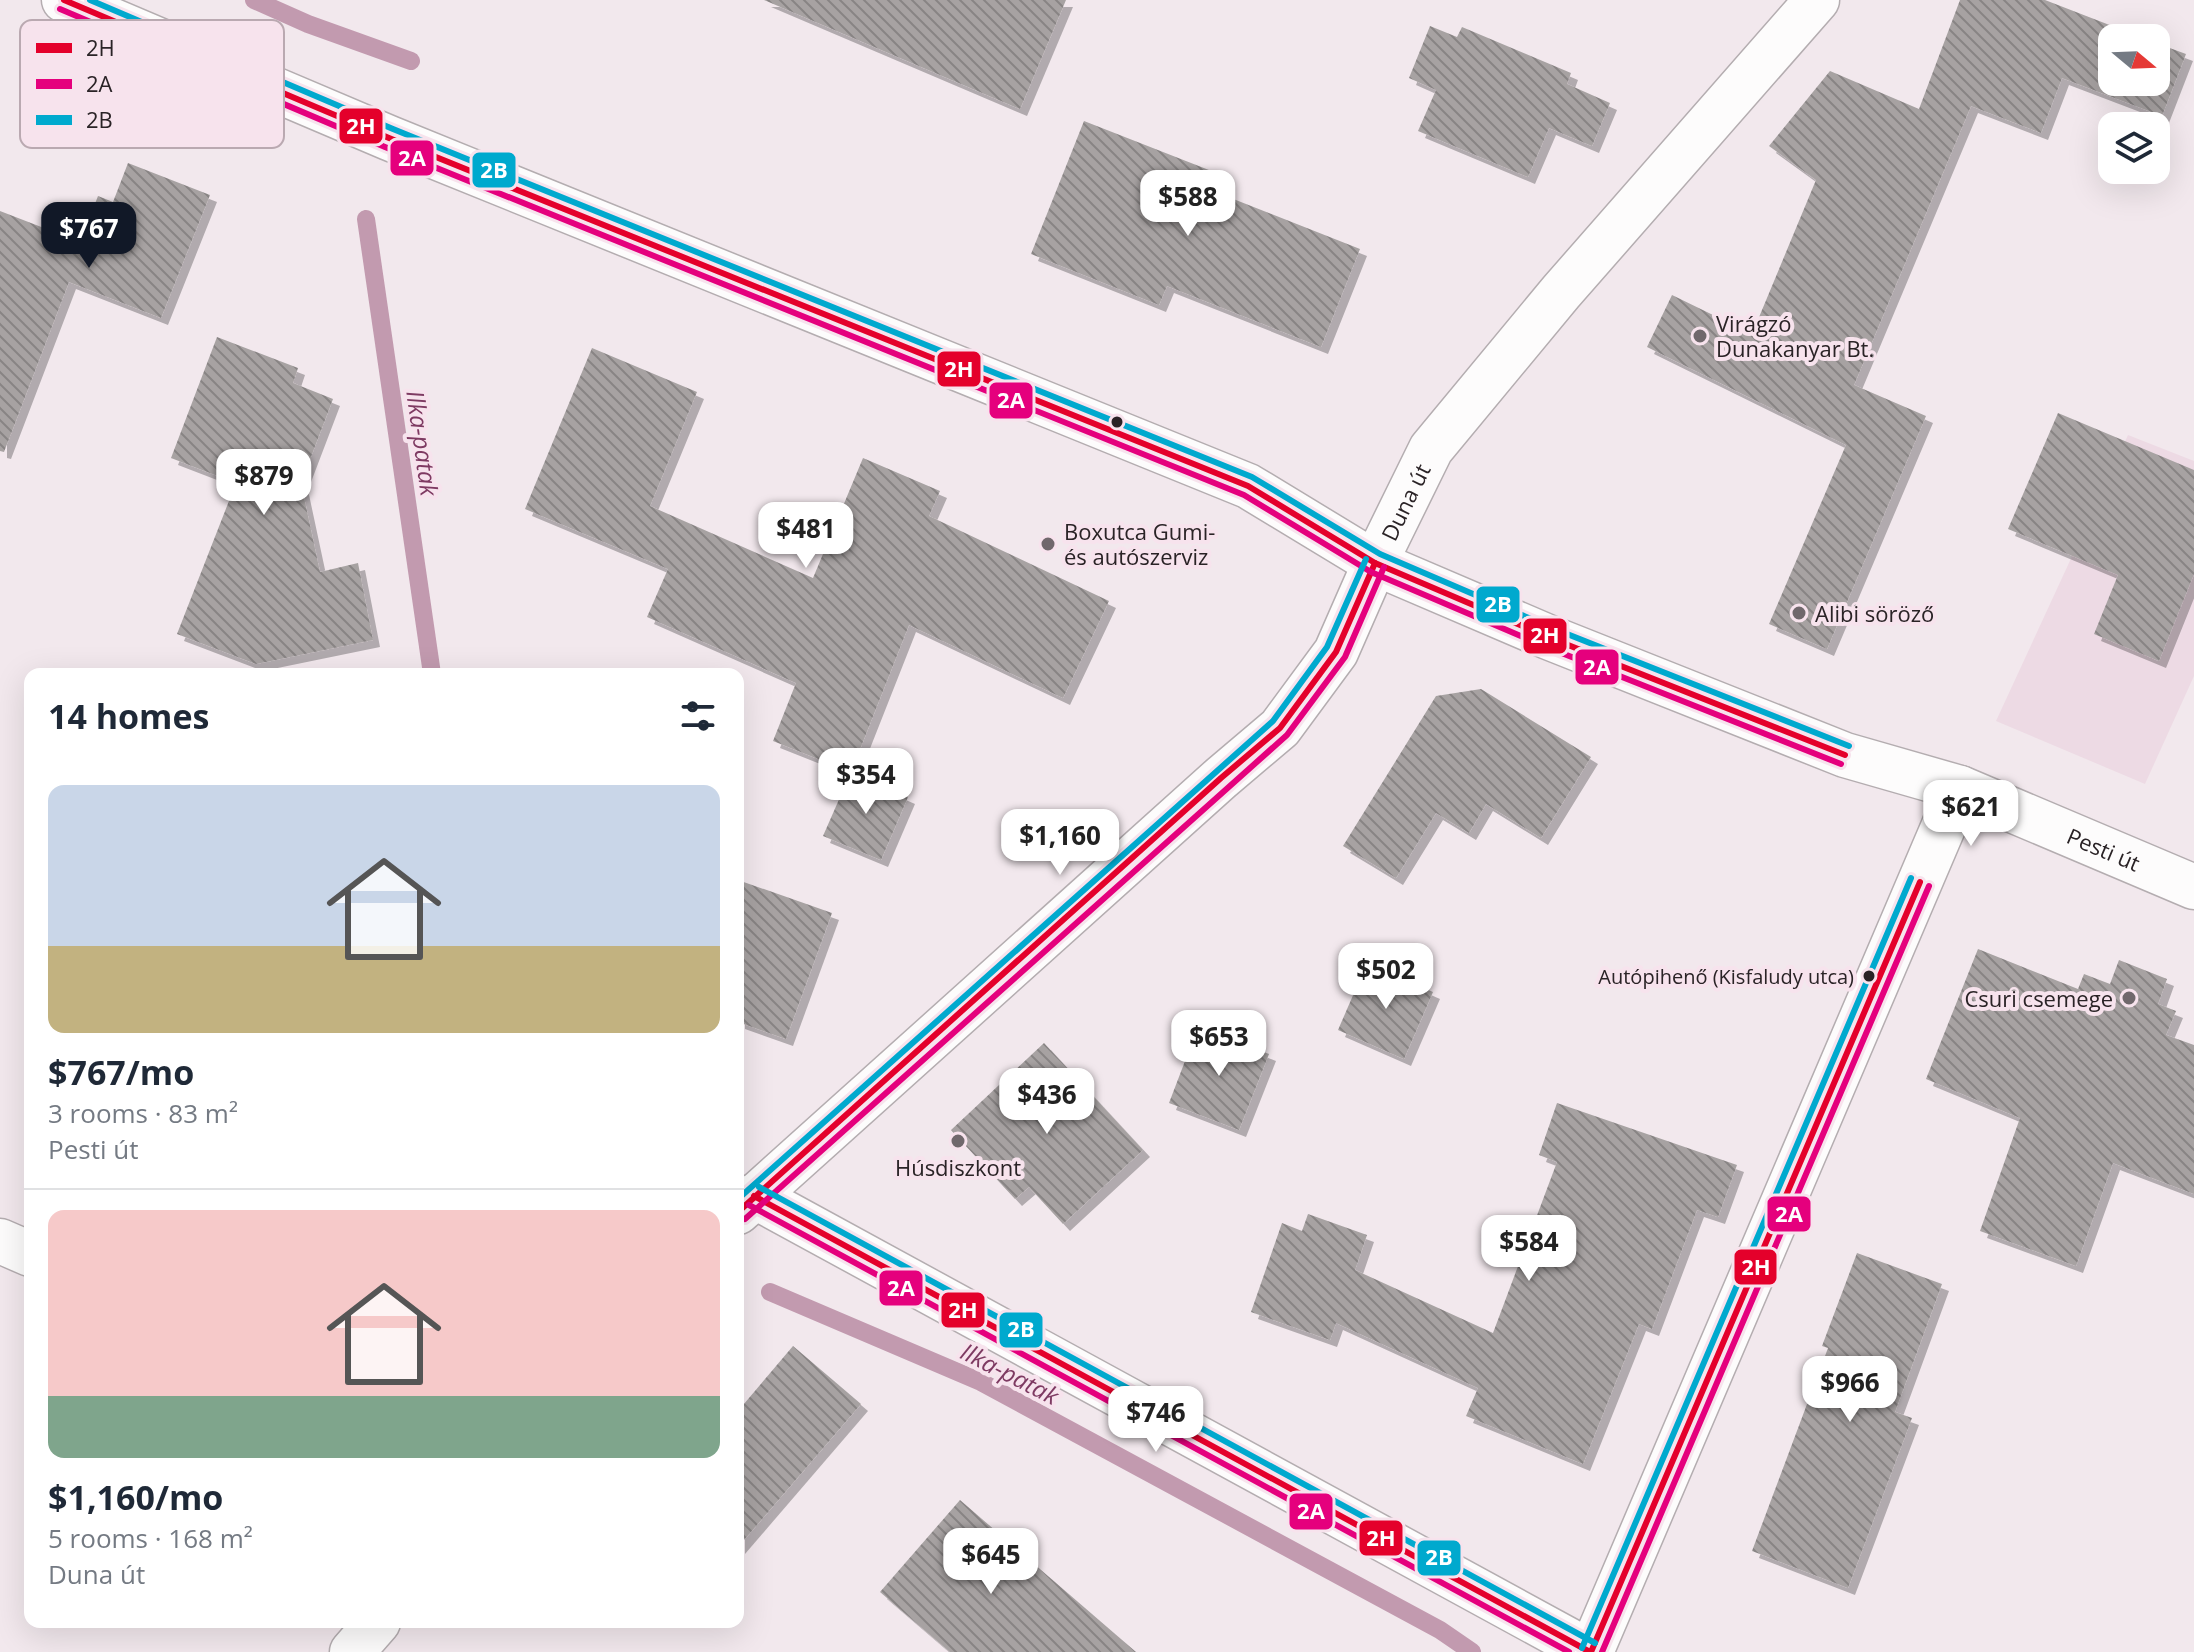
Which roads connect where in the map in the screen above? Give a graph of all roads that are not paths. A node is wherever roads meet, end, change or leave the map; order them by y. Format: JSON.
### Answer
{"nodes":[{"id":1,"x":64,"y":0,"type":"edge"},
{"id":2,"x":1817,"y":0,"type":"edge"},
{"id":3,"x":111,"y":20,"type":"edge"},
{"id":4,"x":284,"y":93,"type":"edge"},
{"id":5,"x":1375,"y":563,"type":"junction"},
{"id":6,"x":1960,"y":788,"type":"junction"},
{"id":7,"x":2194,"y":887,"type":"edge"},
{"id":8,"x":746,"y":1204,"type":"edge"},
{"id":9,"x":0,"y":1241,"type":"edge"},
{"id":10,"x":24,"y":1251,"type":"edge"},
{"id":11,"x":373,"y":1628,"type":"edge"},
{"id":12,"x":352,"y":1652,"type":"edge"},
{"id":13,"x":1590,"y":1652,"type":"edge"}],
"edges":[{"from":1,"to":3,"type":"street","name":"Pesti út"},
{"from":2,"to":5,"type":"street","name":"Duna út"},
{"from":4,"to":5,"type":"street","name":"Pesti út"},
{"from":5,"to":6,"type":"street","name":"Pesti út"},
{"from":5,"to":8,"type":"street","name":"Duna út"},
{"from":6,"to":7,"type":"street","name":"Pesti út"},
{"from":6,"to":13,"type":"street"},
{"from":8,"to":13,"type":"street"},
{"from":9,"to":10,"type":"street"},
{"from":11,"to":12,"type":"street"}]}
